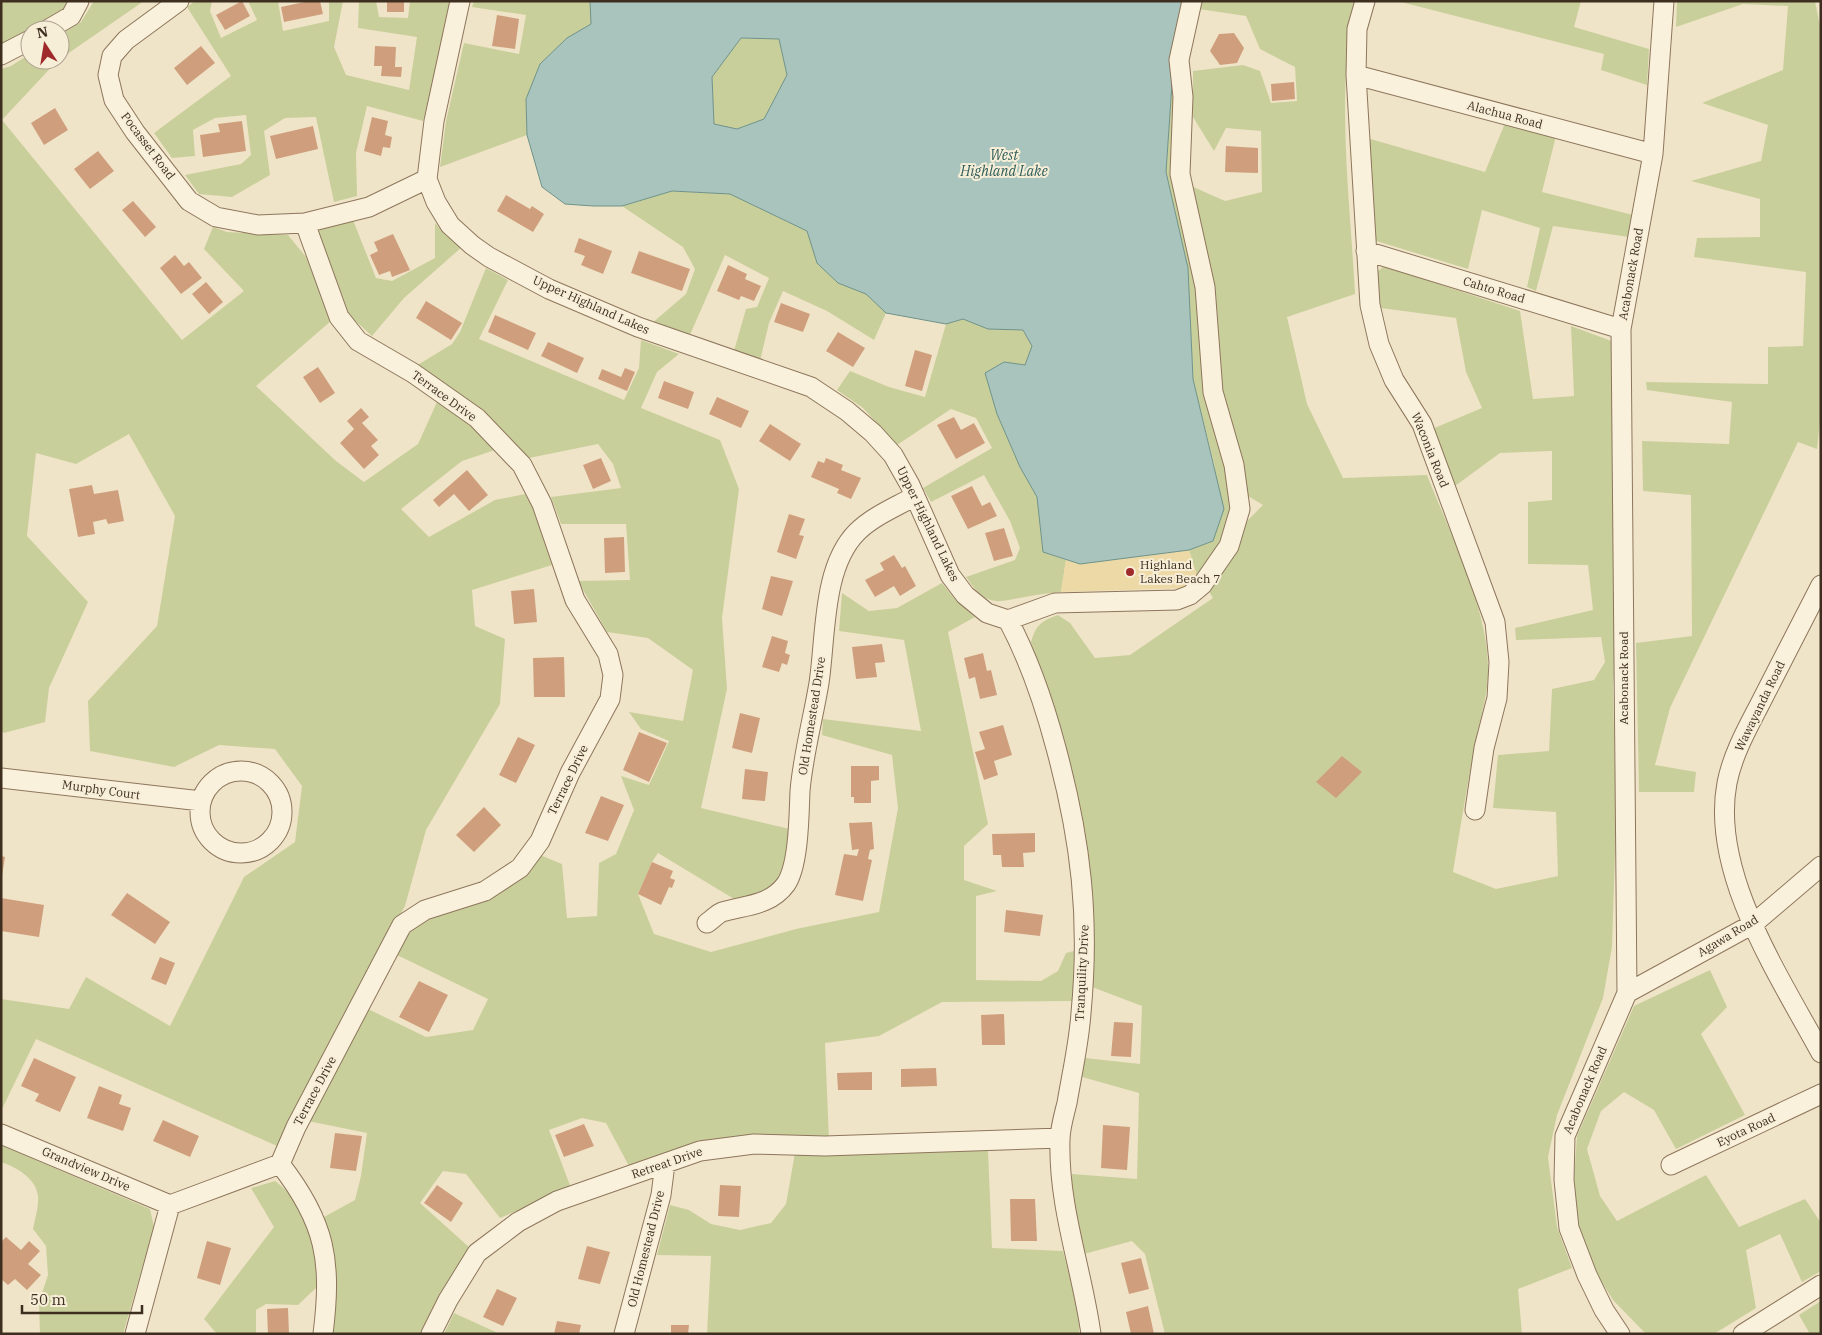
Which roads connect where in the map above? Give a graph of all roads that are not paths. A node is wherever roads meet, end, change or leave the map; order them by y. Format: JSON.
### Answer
{"nodes":[{"id":1,"x":79,"y":1,"type":"edge"},
{"id":2,"x":179,"y":1,"type":"edge"},
{"id":3,"x":460,"y":1,"type":"edge"},
{"id":4,"x":1192,"y":1,"type":"edge"},
{"id":5,"x":1365,"y":1,"type":"edge"},
{"id":6,"x":1664,"y":1,"type":"edge"},
{"id":7,"x":64,"y":20,"type":"edge"},
{"id":8,"x":20,"y":45,"type":"edge"},
{"id":9,"x":1,"y":55,"type":"edge"},
{"id":10,"x":1356,"y":75,"type":"junction"},
{"id":11,"x":1653,"y":154,"type":"junction"},
{"id":12,"x":427,"y":179,"type":"junction"},
{"id":13,"x":305,"y":223,"type":"junction"},
{"id":14,"x":1366,"y":251,"type":"junction"},
{"id":15,"x":1622,"y":329,"type":"junction"},
{"id":16,"x":915,"y":496,"type":"junction"},
{"id":17,"x":1821,"y":585,"type":"edge"},
{"id":18,"x":1008,"y":620,"type":"junction"},
{"id":19,"x":1,"y":778,"type":"edge"},
{"id":20,"x":200,"y":801,"type":"junction"},
{"id":21,"x":1474,"y":810,"type":"dead end"},
{"id":22,"x":1821,"y":866,"type":"edge"},
{"id":23,"x":707,"y":923,"type":"dead end"},
{"id":24,"x":1753,"y":924,"type":"junction"},
{"id":25,"x":1626,"y":993,"type":"junction"},
{"id":26,"x":1821,"y":1053,"type":"edge"},
{"id":27,"x":1821,"y":1094,"type":"edge"},
{"id":28,"x":1,"y":1134,"type":"edge"},
{"id":29,"x":1060,"y":1138,"type":"junction"},
{"id":30,"x":280,"y":1164,"type":"junction"},
{"id":31,"x":665,"y":1164,"type":"junction"},
{"id":32,"x":1671,"y":1165,"type":"dead end"},
{"id":33,"x":170,"y":1205,"type":"junction"},
{"id":34,"x":1821,"y":1285,"type":"edge"},
{"id":35,"x":135,"y":1334,"type":"edge"},
{"id":36,"x":323,"y":1334,"type":"edge"},
{"id":37,"x":431,"y":1334,"type":"edge"},
{"id":38,"x":624,"y":1334,"type":"edge"},
{"id":39,"x":1091,"y":1334,"type":"edge"},
{"id":40,"x":1620,"y":1334,"type":"edge"},
{"id":41,"x":1743,"y":1334,"type":"edge"}],
"edges":[{"from":1,"to":7,"type":"street"},
{"from":2,"to":13,"type":"street","name":"Pocasset Road"},
{"from":3,"to":12,"type":"street"},
{"from":4,"to":18,"type":"street"},
{"from":5,"to":10,"type":"street","name":"Waconia Road"},
{"from":6,"to":11,"type":"street","name":"Acabonack Road"},
{"from":8,"to":9,"type":"street"},
{"from":10,"to":11,"type":"street","name":"Alachua Road"},
{"from":10,"to":14,"type":"street","name":"Waconia Road"},
{"from":11,"to":15,"type":"street","name":"Acabonack Road"},
{"from":12,"to":13,"type":"street","name":"Pocasset Road"},
{"from":12,"to":16,"type":"street","name":"Upper Highland Lakes"},
{"from":13,"to":30,"type":"street","name":"Terrace Drive"},
{"from":14,"to":15,"type":"street","name":"Cahto Road"},
{"from":14,"to":21,"type":"street","name":"Waconia Road"},
{"from":15,"to":25,"type":"street","name":"Acabonack Road"},
{"from":16,"to":18,"type":"street","name":"Upper Highland Lakes"},
{"from":16,"to":23,"type":"street","name":"Old Homestead Drive"},
{"from":17,"to":24,"type":"street","name":"Wawayanda Road"},
{"from":18,"to":29,"type":"street","name":"Tranquility Drive"},
{"from":19,"to":20,"type":"street","name":"Murphy Court"},
{"from":20,"to":20,"type":"street"},
{"from":22,"to":24,"type":"street","name":"Agawa Road"},
{"from":24,"to":25,"type":"street","name":"Agawa Road"},
{"from":24,"to":26,"type":"street","name":"Wawayanda Road"},
{"from":25,"to":40,"type":"street","name":"Acabonack Road"},
{"from":27,"to":32,"type":"street","name":"Eyota Road"},
{"from":28,"to":33,"type":"street","name":"Grandview Drive"},
{"from":29,"to":31,"type":"street","name":"Retreat Drive"},
{"from":29,"to":39,"type":"street","name":"Tranquility Drive"},
{"from":30,"to":33,"type":"street"},
{"from":30,"to":36,"type":"street"},
{"from":31,"to":37,"type":"street","name":"Retreat Drive"},
{"from":31,"to":38,"type":"street","name":"Old Homestead Drive"},
{"from":33,"to":35,"type":"street"},
{"from":34,"to":41,"type":"street"}]}
